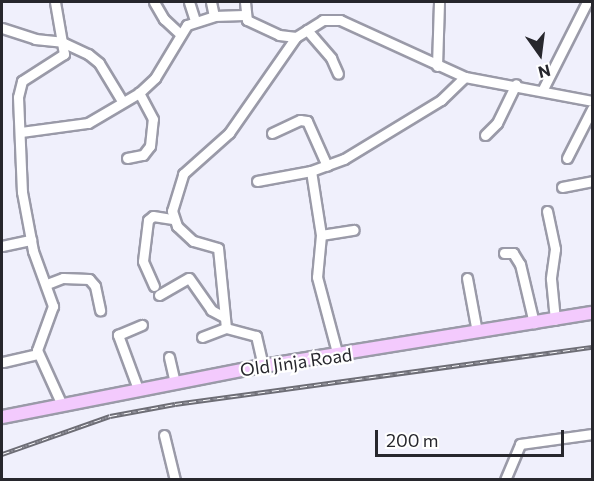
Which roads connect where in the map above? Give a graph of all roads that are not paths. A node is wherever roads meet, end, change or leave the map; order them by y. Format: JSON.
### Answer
{"nodes":[{"id":1,"x":55,"y":2,"type":"edge"},
{"id":2,"x":154,"y":2,"type":"edge"},
{"id":3,"x":189,"y":2,"type":"edge"},
{"id":4,"x":211,"y":2,"type":"edge"},
{"id":5,"x":245,"y":2,"type":"edge"},
{"id":6,"x":439,"y":2,"type":"edge"},
{"id":7,"x":587,"y":2,"type":"edge"},
{"id":8,"x":244,"y":15,"type":"junction"},
{"id":9,"x":214,"y":16,"type":"junction"},
{"id":10,"x":195,"y":20,"type":"junction"},
{"id":11,"x":2,"y":28,"type":"edge"},
{"id":12,"x":307,"y":30,"type":"junction"},
{"id":13,"x":180,"y":34,"type":"junction"},
{"id":14,"x":296,"y":36,"type":"junction"},
{"id":15,"x":63,"y":42,"type":"junction"},
{"id":16,"x":437,"y":66,"type":"junction"},
{"id":17,"x":338,"y":74,"type":"dead end"},
{"id":18,"x":465,"y":77,"type":"junction"},
{"id":19,"x":516,"y":84,"type":"junction"},
{"id":20,"x":543,"y":89,"type":"junction"},
{"id":21,"x":139,"y":93,"type":"junction"},
{"id":22,"x":122,"y":101,"type":"junction"},
{"id":23,"x":592,"y":101,"type":"edge"},
{"id":24,"x":592,"y":109,"type":"edge"},
{"id":25,"x":21,"y":132,"type":"junction"},
{"id":26,"x":272,"y":134,"type":"dead end"},
{"id":27,"x":485,"y":135,"type":"dead end"},
{"id":28,"x":127,"y":158,"type":"dead end"},
{"id":29,"x":567,"y":158,"type":"dead end"},
{"id":30,"x":327,"y":166,"type":"junction"},
{"id":31,"x":311,"y":171,"type":"junction"},
{"id":32,"x":592,"y":181,"type":"edge"},
{"id":33,"x":257,"y":182,"type":"dead end"},
{"id":34,"x":562,"y":187,"type":"dead end"},
{"id":35,"x":547,"y":211,"type":"dead end"},
{"id":36,"x":173,"y":219,"type":"junction"},
{"id":37,"x":354,"y":230,"type":"dead end"},
{"id":38,"x":321,"y":235,"type":"junction"},
{"id":39,"x":31,"y":240,"type":"junction"},
{"id":40,"x":2,"y":246,"type":"edge"},
{"id":41,"x":504,"y":253,"type":"dead end"},
{"id":42,"x":467,"y":278,"type":"dead end"},
{"id":43,"x":48,"y":284,"type":"junction"},
{"id":44,"x":100,"y":310,"type":"dead end"},
{"id":45,"x":592,"y":314,"type":"edge"},
{"id":46,"x":224,"y":317,"type":"junction"},
{"id":47,"x":555,"y":320,"type":"junction"},
{"id":48,"x":534,"y":323,"type":"junction"},
{"id":49,"x":142,"y":325,"type":"dead end"},
{"id":50,"x":226,"y":328,"type":"junction"},
{"id":51,"x":477,"y":332,"type":"junction"},
{"id":52,"x":202,"y":337,"type":"dead end"},
{"id":53,"x":38,"y":354,"type":"junction"},
{"id":54,"x":338,"y":356,"type":"junction"},
{"id":55,"x":169,"y":357,"type":"dead end"},
{"id":56,"x":3,"y":363,"type":"dead end"},
{"id":57,"x":263,"y":366,"type":"junction"},
{"id":58,"x":175,"y":382,"type":"junction"},
{"id":59,"x":138,"y":389,"type":"junction"},
{"id":60,"x":62,"y":405,"type":"junction"},
{"id":61,"x":2,"y":417,"type":"edge"},
{"id":62,"x":592,"y":434,"type":"edge"},
{"id":63,"x":164,"y":435,"type":"dead end"},
{"id":64,"x":175,"y":480,"type":"edge"},
{"id":65,"x":505,"y":480,"type":"edge"}],
"edges":[{"from":1,"to":15,"type":"street"},
{"from":2,"to":13,"type":"street"},
{"from":3,"to":10,"type":"street"},
{"from":4,"to":9,"type":"street"},
{"from":5,"to":8,"type":"street"},
{"from":6,"to":16,"type":"street"},
{"from":7,"to":20,"type":"street"},
{"from":8,"to":9,"type":"street"},
{"from":8,"to":14,"type":"street"},
{"from":9,"to":10,"type":"street"},
{"from":10,"to":13,"type":"street"},
{"from":11,"to":15,"type":"street"},
{"from":12,"to":14,"type":"street"},
{"from":12,"to":16,"type":"street"},
{"from":12,"to":17,"type":"street"},
{"from":13,"to":21,"type":"street"},
{"from":14,"to":36,"type":"street"},
{"from":15,"to":22,"type":"street"},
{"from":15,"to":25,"type":"street"},
{"from":16,"to":18,"type":"street"},
{"from":18,"to":19,"type":"street"},
{"from":18,"to":30,"type":"street"},
{"from":19,"to":20,"type":"street"},
{"from":19,"to":27,"type":"street"},
{"from":20,"to":23,"type":"street"},
{"from":21,"to":22,"type":"street"},
{"from":21,"to":28,"type":"street"},
{"from":22,"to":25,"type":"street"},
{"from":24,"to":29,"type":"street"},
{"from":25,"to":39,"type":"street"},
{"from":26,"to":30,"type":"street"},
{"from":30,"to":31,"type":"street"},
{"from":31,"to":33,"type":"street"},
{"from":31,"to":38,"type":"street"},
{"from":32,"to":34,"type":"street"},
{"from":35,"to":47,"type":"street"},
{"from":36,"to":46,"type":"street"},
{"from":36,"to":46,"type":"street"},
{"from":37,"to":38,"type":"street"},
{"from":38,"to":54,"type":"street"},
{"from":39,"to":40,"type":"street"},
{"from":39,"to":43,"type":"street"},
{"from":41,"to":48,"type":"street"},
{"from":42,"to":51,"type":"street"},
{"from":43,"to":44,"type":"street"},
{"from":43,"to":53,"type":"street"},
{"from":45,"to":47,"type":"main road","name":"Old Jinja Road"},
{"from":46,"to":50,"type":"street"},
{"from":47,"to":48,"type":"main road","name":"Old Jinja Road"},
{"from":48,"to":51,"type":"main road","name":"Old Jinja Road"},
{"from":49,"to":59,"type":"street"},
{"from":50,"to":52,"type":"street"},
{"from":50,"to":57,"type":"street"},
{"from":51,"to":54,"type":"main road","name":"Old Jinja Road"},
{"from":53,"to":56,"type":"street"},
{"from":53,"to":60,"type":"street"},
{"from":54,"to":57,"type":"main road","name":"Old Jinja Road"},
{"from":55,"to":58,"type":"street"},
{"from":57,"to":58,"type":"main road","name":"Old Jinja Road"},
{"from":58,"to":59,"type":"main road","name":"Old Jinja Road"},
{"from":59,"to":60,"type":"main road","name":"Old Jinja Road"},
{"from":60,"to":61,"type":"main road","name":"Old Jinja Road"},
{"from":62,"to":65,"type":"street"},
{"from":63,"to":64,"type":"street"}]}
